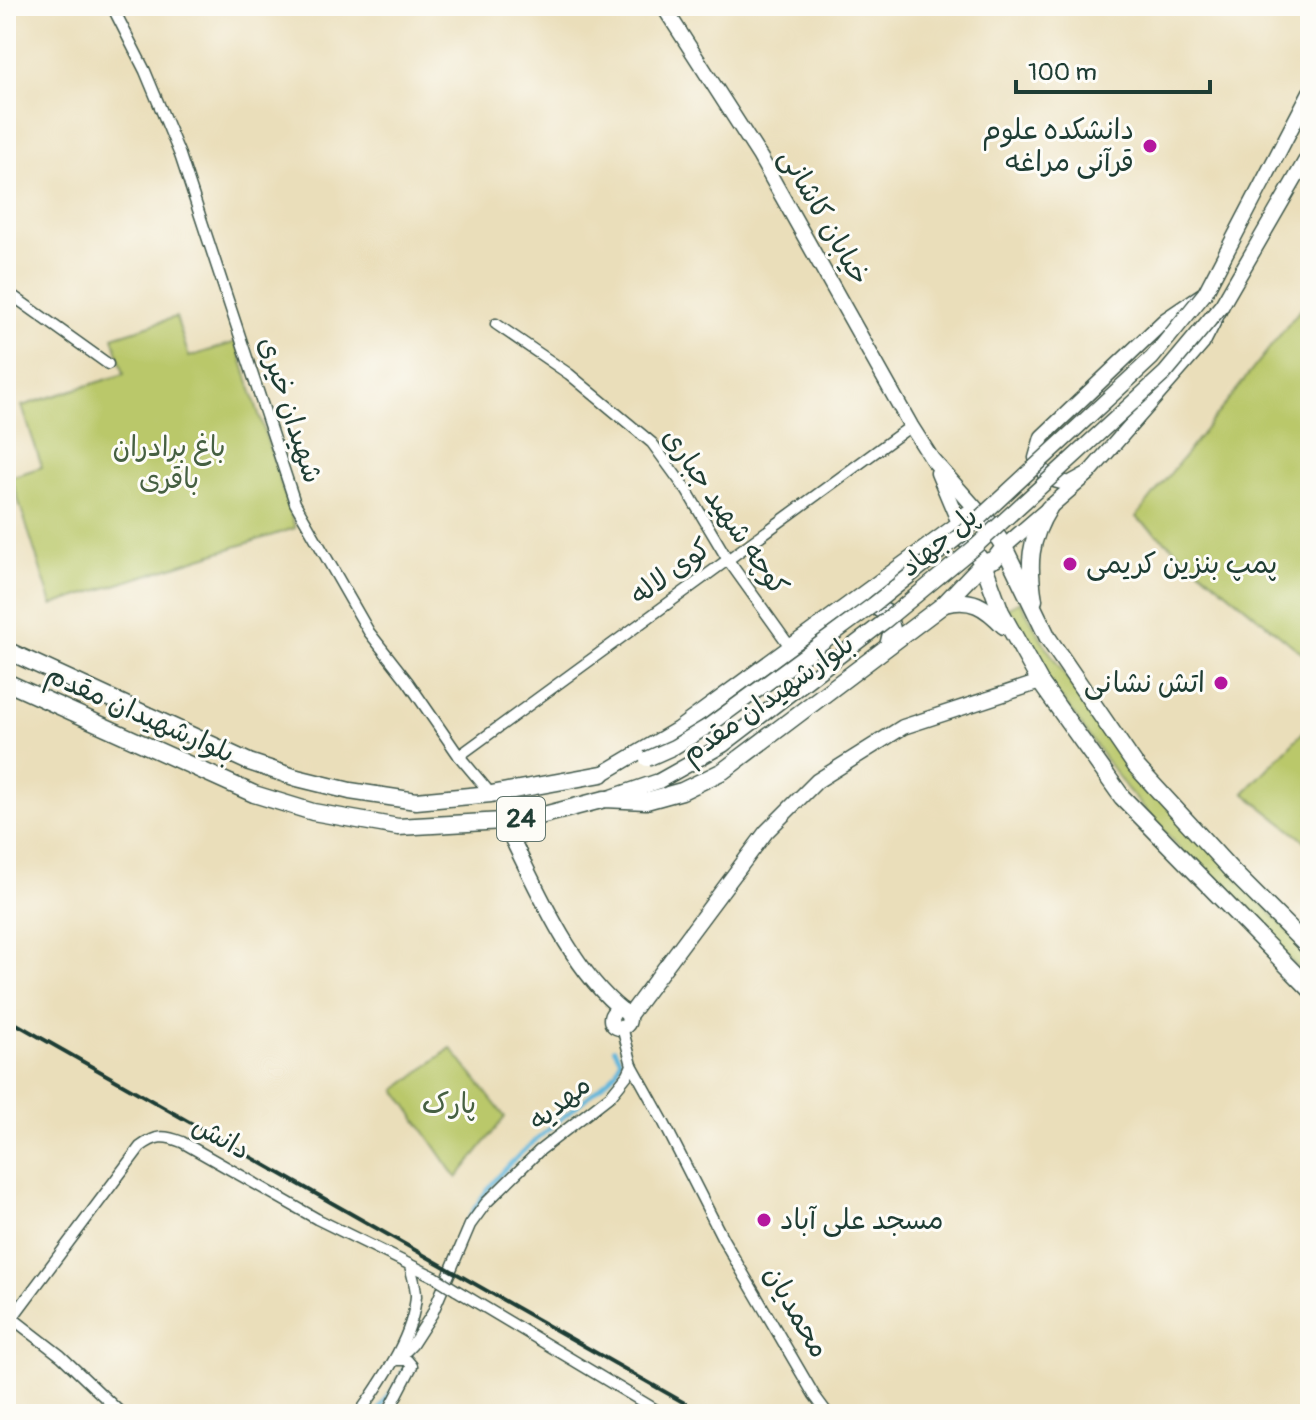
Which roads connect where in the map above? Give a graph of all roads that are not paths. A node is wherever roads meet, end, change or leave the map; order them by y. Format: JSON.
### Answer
{"nodes":[{"id":1,"x":112,"y":6,"type":"edge"},
{"id":2,"x":663,"y":6,"type":"edge"},
{"id":3,"x":1310,"y":92,"type":"edge"},
{"id":4,"x":1310,"y":153,"type":"edge"},
{"id":5,"x":6,"y":291,"type":"edge"},
{"id":6,"x":1205,"y":293,"type":"junction"},
{"id":7,"x":1222,"y":305,"type":"junction"},
{"id":8,"x":496,"y":324,"type":"dead end"},
{"id":9,"x":108,"y":364,"type":"dead end"},
{"id":10,"x":911,"y":426,"type":"junction"},
{"id":11,"x":932,"y":459,"type":"junction"},
{"id":12,"x":1089,"y":473,"type":"junction"},
{"id":13,"x":1049,"y":508,"type":"junction"},
{"id":14,"x":978,"y":511,"type":"junction"},
{"id":15,"x":959,"y":523,"type":"junction"},
{"id":16,"x":1004,"y":547,"type":"junction"},
{"id":17,"x":728,"y":560,"type":"junction"},
{"id":18,"x":983,"y":563,"type":"junction"},
{"id":19,"x":852,"y":603,"type":"junction"},
{"id":20,"x":873,"y":605,"type":"junction"},
{"id":21,"x":943,"y":605,"type":"junction"},
{"id":22,"x":1031,"y":605,"type":"junction"},
{"id":23,"x":1001,"y":612,"type":"junction"},
{"id":24,"x":1043,"y":629,"type":"junction"},
{"id":25,"x":1015,"y":638,"type":"junction"},
{"id":26,"x":888,"y":646,"type":"junction"},
{"id":27,"x":791,"y":648,"type":"junction"},
{"id":28,"x":6,"y":650,"type":"edge"},
{"id":29,"x":6,"y":682,"type":"edge"},
{"id":30,"x":1040,"y":682,"type":"junction"},
{"id":31,"x":459,"y":756,"type":"junction"},
{"id":32,"x":602,"y":774,"type":"junction"},
{"id":33,"x":491,"y":794,"type":"junction"},
{"id":34,"x":605,"y":799,"type":"junction"},
{"id":35,"x":503,"y":821,"type":"junction"},
{"id":36,"x":1310,"y":949,"type":"edge"},
{"id":37,"x":1310,"y":989,"type":"edge"},
{"id":38,"x":621,"y":1018,"type":"junction"},
{"id":39,"x":632,"y":1065,"type":"junction"},
{"id":40,"x":410,"y":1265,"type":"junction"},
{"id":41,"x":9,"y":1322,"type":"edge"},
{"id":42,"x":396,"y":1361,"type":"junction"},
{"id":43,"x":122,"y":1414,"type":"edge"},
{"id":44,"x":359,"y":1414,"type":"edge"},
{"id":45,"x":387,"y":1414,"type":"edge"},
{"id":46,"x":663,"y":1414,"type":"edge"},
{"id":47,"x":828,"y":1414,"type":"edge"}],
"edges":[{"from":1,"to":31,"type":"street","name":"شهیدان خیری"},
{"from":2,"to":10,"type":"main road","name":"خیابان کاشانی"},
{"from":3,"to":6,"type":"main road","name":"پل جهاد"},
{"from":4,"to":7,"type":"main road"},
{"from":5,"to":9,"type":"street"},
{"from":6,"to":12,"type":"main road"},
{"from":6,"to":20,"type":"main road","name":"پل جهاد","bridge":true},
{"from":7,"to":12,"type":"main road"},
{"from":7,"to":34,"type":"main road","name":"پل جهاد","bridge":true},
{"from":8,"to":17,"type":"street","name":"کوچه شهید جباری"},
{"from":10,"to":11,"type":"main road","name":"خیابان کاشانی"},
{"from":10,"to":17,"type":"street","name":"کوی لاله"},
{"from":11,"to":14,"type":"main road","name":"خیابان کاشانی"},
{"from":11,"to":15,"type":"main road","name":"خیابان کاشانی"},
{"from":12,"to":13,"type":"main road"},
{"from":13,"to":16,"type":"main road"},
{"from":13,"to":24,"type":"main road"},
{"from":14,"to":15,"type":"main road","number":"24"},
{"from":14,"to":16,"type":"main road"},
{"from":15,"to":18,"type":"main road"},
{"from":15,"to":19,"type":"main road","number":"24"},
{"from":16,"to":18,"type":"main road","number":"24"},
{"from":16,"to":22,"type":"main road"},
{"from":17,"to":27,"type":"street","name":"کوچه شهید جباری"},
{"from":17,"to":31,"type":"street","name":"کوی لاله"},
{"from":18,"to":21,"type":"main road","name":"بلوارشهیدان مقدم","number":"24"},
{"from":18,"to":23,"type":"main road"},
{"from":19,"to":20,"type":"main road"},
{"from":19,"to":27,"type":"main road","number":"24"},
{"from":20,"to":26,"type":"main road"},
{"from":20,"to":32,"type":"main road","name":"پل جهاد","bridge":true},
{"from":21,"to":25,"type":"main road"},
{"from":21,"to":26,"type":"main road","name":"بلوارشهیدان مقدم","number":"24"},
{"from":22,"to":23,"type":"main road"},
{"from":22,"to":24,"type":"main road"},
{"from":23,"to":25,"type":"main road"},
{"from":24,"to":36,"type":"main road"},
{"from":25,"to":30,"type":"main road"},
{"from":26,"to":34,"type":"main road","name":"بلوارشهیدان مقدم","number":"24"},
{"from":27,"to":32,"type":"main road","number":"24"},
{"from":28,"to":33,"type":"main road","name":"بلوارشهیدان مقدم","number":"24"},
{"from":29,"to":35,"type":"main road","name":"بلوارشهیدان مقدم","number":"24"},
{"from":30,"to":37,"type":"main road"},
{"from":30,"to":38,"type":"main road"},
{"from":31,"to":33,"type":"street","name":"شهیدان خیری"},
{"from":32,"to":33,"type":"main road","name":"بلوارشهیدان مقدم","number":"24"},
{"from":34,"to":35,"type":"main road","name":"بلوارشهیدان مقدم","number":"24"},
{"from":35,"to":38,"type":"main road"},
{"from":38,"to":39,"type":"street"},
{"from":39,"to":42,"type":"street","name":"مهدیه"},
{"from":39,"to":47,"type":"street","name":"محمدیان"},
{"from":40,"to":41,"type":"street","name":"دانش"},
{"from":40,"to":42,"type":"street"},
{"from":40,"to":46,"type":"street","name":"دانش","bridge":true},
{"from":41,"to":43,"type":"street"},
{"from":42,"to":44,"type":"street"},
{"from":42,"to":45,"type":"street"}]}
